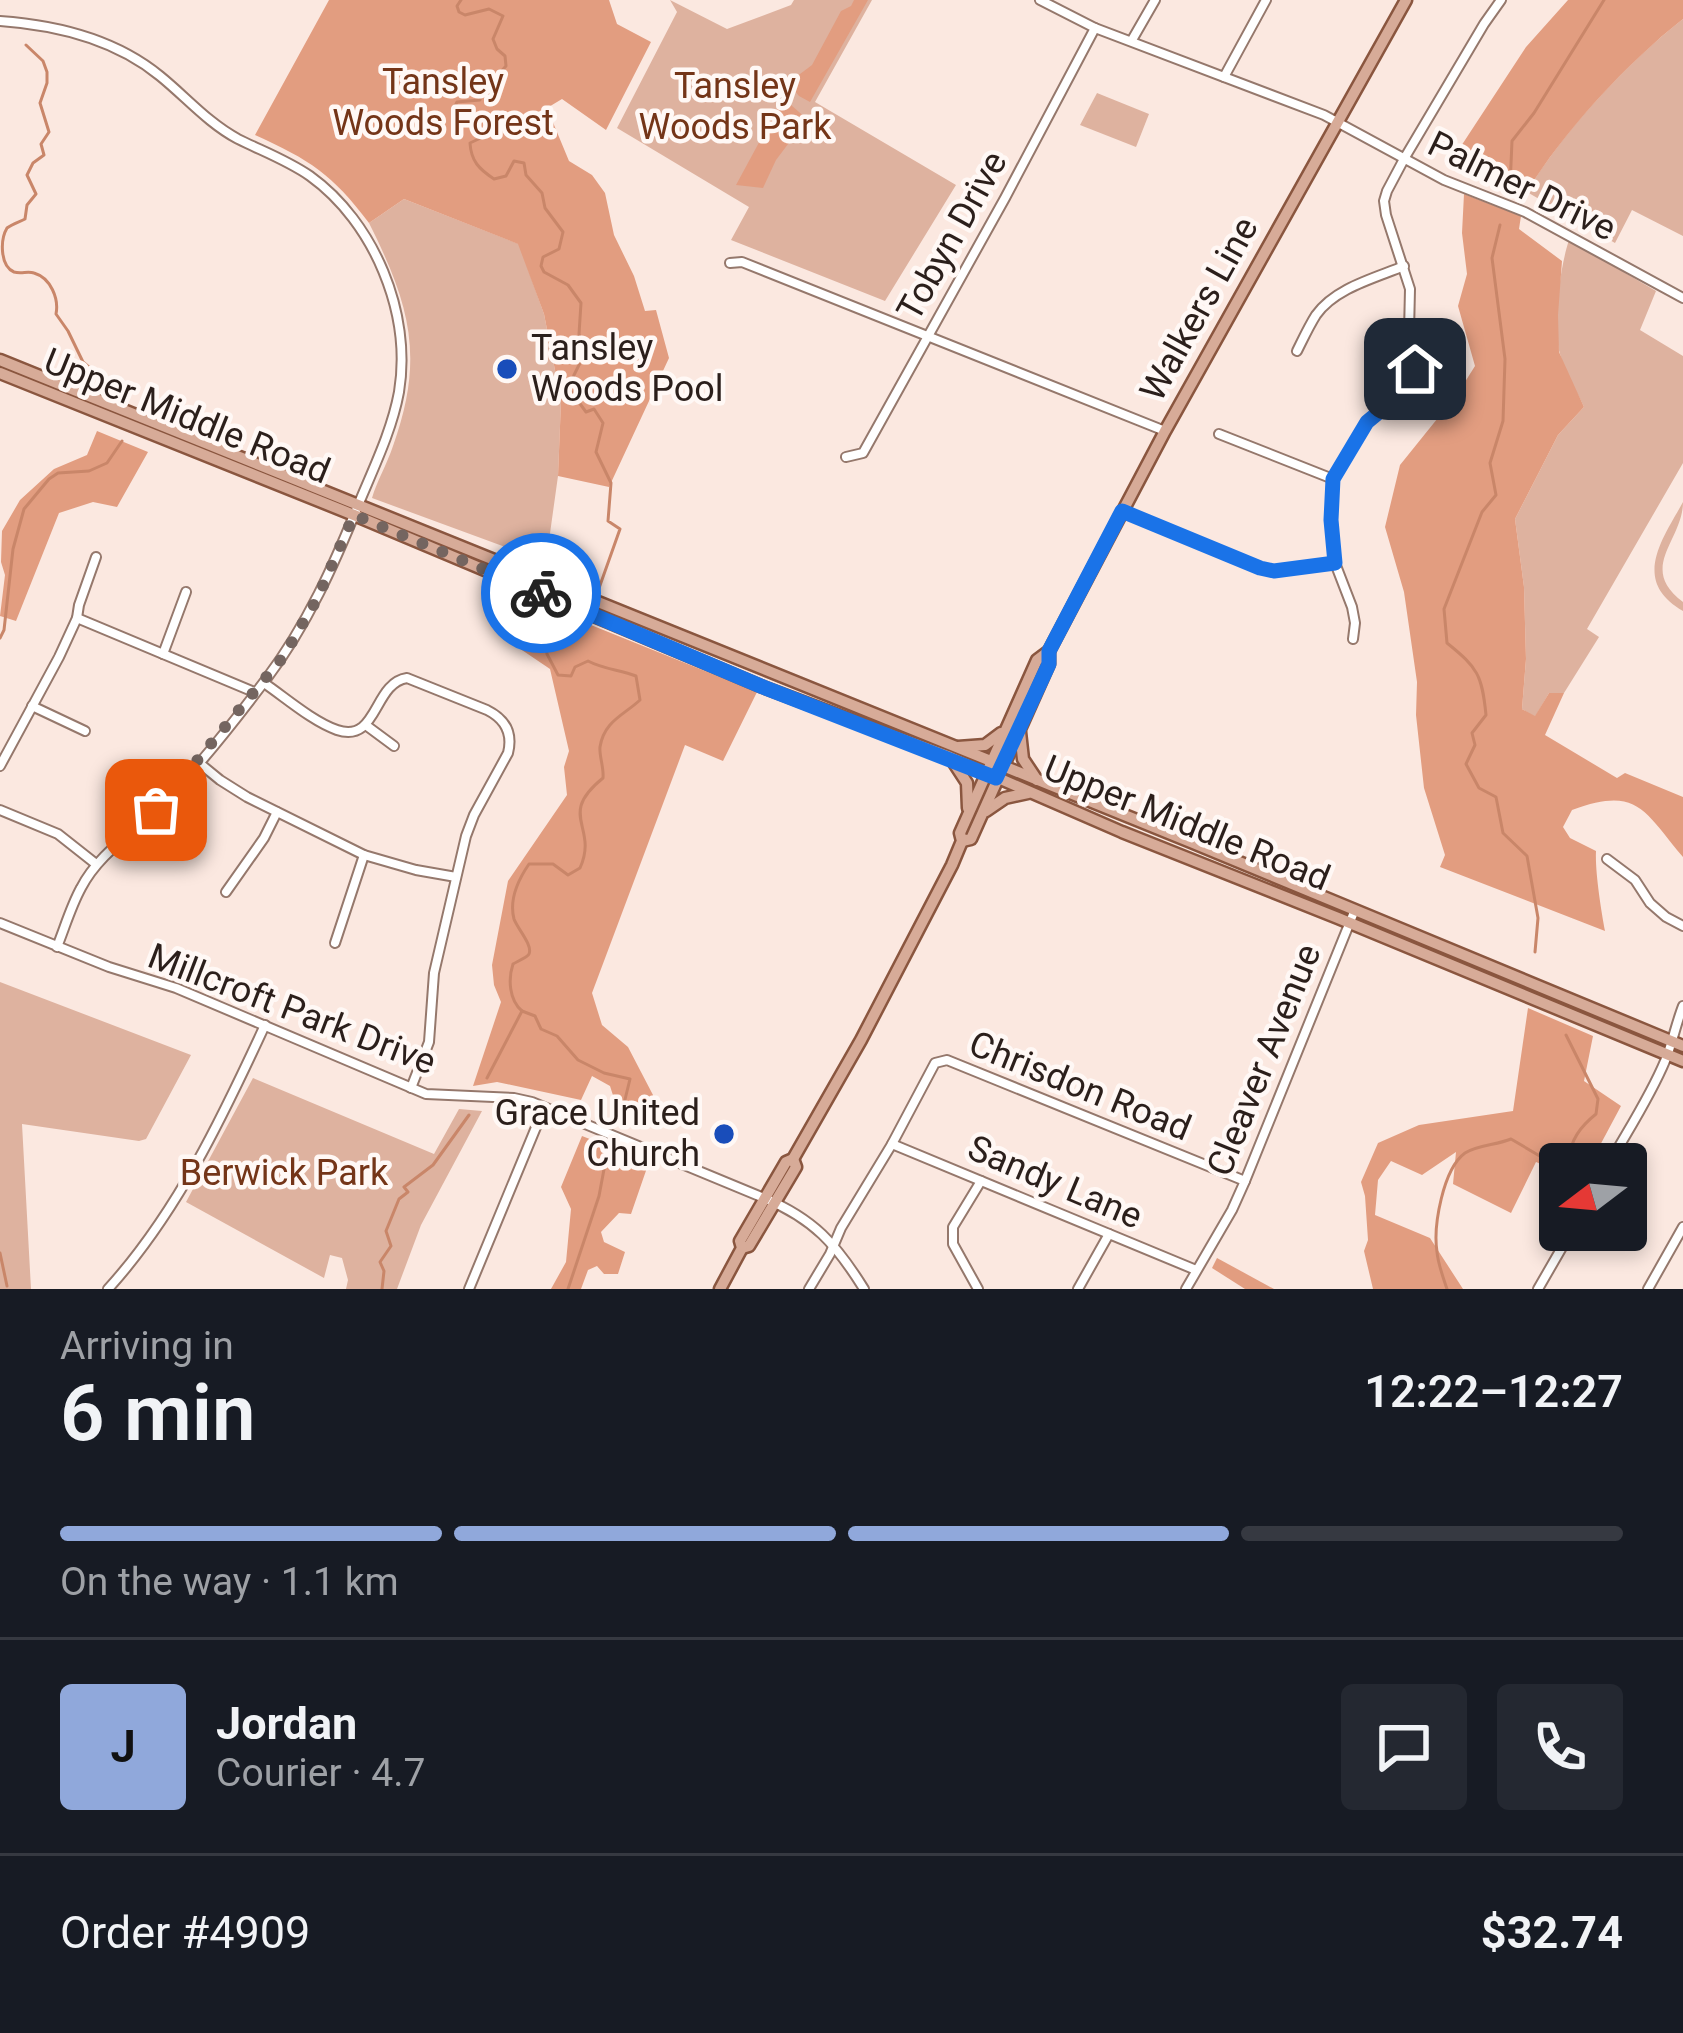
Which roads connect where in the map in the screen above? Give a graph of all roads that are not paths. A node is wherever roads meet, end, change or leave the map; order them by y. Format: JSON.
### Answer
{"nodes":[{"id":1,"x":1041,"y":0,"type":"edge"},
{"id":2,"x":1155,"y":0,"type":"edge"},
{"id":3,"x":1266,"y":0,"type":"edge"},
{"id":4,"x":1406,"y":0,"type":"edge"},
{"id":5,"x":1501,"y":0,"type":"edge"},
{"id":6,"x":0,"y":21,"type":"edge"},
{"id":7,"x":1095,"y":28,"type":"junction"},
{"id":8,"x":1132,"y":40,"type":"junction"},
{"id":9,"x":1224,"y":77,"type":"junction"},
{"id":10,"x":1338,"y":122,"type":"junction"},
{"id":11,"x":1405,"y":159,"type":"junction"},
{"id":12,"x":730,"y":263,"type":"dead end"},
{"id":13,"x":1403,"y":266,"type":"junction"},
{"id":14,"x":1683,"y":298,"type":"edge"},
{"id":15,"x":928,"y":336,"type":"junction"},
{"id":16,"x":1297,"y":351,"type":"dead end"},
{"id":17,"x":0,"y":360,"type":"edge"},
{"id":18,"x":0,"y":374,"type":"edge"},
{"id":19,"x":1165,"y":431,"type":"junction"},
{"id":20,"x":1219,"y":434,"type":"dead end"},
{"id":21,"x":846,"y":457,"type":"dead end"},
{"id":22,"x":1333,"y":479,"type":"junction"},
{"id":23,"x":356,"y":510,"type":"junction"},
{"id":24,"x":1122,"y":511,"type":"junction"},
{"id":25,"x":96,"y":557,"type":"dead end"},
{"id":26,"x":1335,"y":563,"type":"junction"},
{"id":27,"x":186,"y":592,"type":"dead end"},
{"id":28,"x":606,"y":613,"type":"junction"},
{"id":29,"x":76,"y":618,"type":"junction"},
{"id":30,"x":1353,"y":639,"type":"dead end"},
{"id":31,"x":164,"y":654,"type":"junction"},
{"id":32,"x":757,"y":668,"type":"junction"},
{"id":33,"x":264,"y":682,"type":"junction"},
{"id":34,"x":751,"y":682,"type":"junction"},
{"id":35,"x":255,"y":692,"type":"junction"},
{"id":36,"x":32,"y":706,"type":"junction"},
{"id":37,"x":1017,"y":718,"type":"junction"},
{"id":38,"x":367,"y":726,"type":"junction"},
{"id":39,"x":85,"y":730,"type":"dead end"},
{"id":40,"x":394,"y":746,"type":"dead end"},
{"id":41,"x":951,"y":752,"type":"junction"},
{"id":42,"x":198,"y":762,"type":"junction"},
{"id":43,"x":0,"y":766,"type":"edge"},
{"id":44,"x":994,"y":770,"type":"junction"},
{"id":45,"x":1037,"y":788,"type":"junction"},
{"id":46,"x":0,"y":810,"type":"edge"},
{"id":47,"x":278,"y":812,"type":"junction"},
{"id":48,"x":973,"y":818,"type":"junction"},
{"id":49,"x":1160,"y":831,"type":"junction"},
{"id":50,"x":1122,"y":832,"type":"junction"},
{"id":51,"x":1148,"y":841,"type":"junction"},
{"id":52,"x":1191,"y":842,"type":"junction"},
{"id":53,"x":364,"y":855,"type":"junction"},
{"id":54,"x":1607,"y":859,"type":"dead end"},
{"id":55,"x":1200,"y":862,"type":"junction"},
{"id":56,"x":96,"y":864,"type":"junction"},
{"id":57,"x":456,"y":877,"type":"junction"},
{"id":58,"x":226,"y":892,"type":"dead end"},
{"id":59,"x":1352,"y":917,"type":"junction"},
{"id":60,"x":0,"y":923,"type":"edge"},
{"id":61,"x":1683,"y":926,"type":"edge"},
{"id":62,"x":335,"y":943,"type":"dead end"},
{"id":63,"x":57,"y":946,"type":"junction"},
{"id":64,"x":1683,"y":1006,"type":"edge"},
{"id":65,"x":265,"y":1025,"type":"junction"},
{"id":66,"x":1677,"y":1043,"type":"edge"},
{"id":67,"x":1668,"y":1055,"type":"junction"},
{"id":68,"x":1683,"y":1061,"type":"edge"},
{"id":69,"x":411,"y":1088,"type":"junction"},
{"id":70,"x":544,"y":1108,"type":"junction"},
{"id":71,"x":1621,"y":1143,"type":"edge"},
{"id":72,"x":892,"y":1144,"type":"junction"},
{"id":73,"x":981,"y":1181,"type":"junction"},
{"id":74,"x":1245,"y":1181,"type":"junction"},
{"id":75,"x":770,"y":1200,"type":"junction"},
{"id":76,"x":1683,"y":1227,"type":"edge"},
{"id":77,"x":1109,"y":1234,"type":"junction"},
{"id":78,"x":834,"y":1244,"type":"junction"},
{"id":79,"x":1672,"y":1245,"type":"junction"},
{"id":80,"x":1683,"y":1250,"type":"edge"},
{"id":81,"x":1560,"y":1251,"type":"edge"},
{"id":82,"x":1196,"y":1270,"type":"junction"},
{"id":83,"x":108,"y":1289,"type":"edge"},
{"id":84,"x":469,"y":1289,"type":"edge"},
{"id":85,"x":720,"y":1289,"type":"edge"},
{"id":86,"x":809,"y":1289,"type":"edge"},
{"id":87,"x":864,"y":1289,"type":"edge"},
{"id":88,"x":978,"y":1289,"type":"edge"},
{"id":89,"x":1078,"y":1289,"type":"edge"},
{"id":90,"x":1186,"y":1289,"type":"edge"},
{"id":91,"x":1538,"y":1289,"type":"edge"},
{"id":92,"x":1648,"y":1289,"type":"edge"}],
"edges":[{"from":1,"to":7,"type":"street","name":"Palmer Drive"},
{"from":2,"to":8,"type":"street"},
{"from":3,"to":9,"type":"street"},
{"from":4,"to":10,"type":"main road","name":"Walkers Line"},
{"from":5,"to":11,"type":"street"},
{"from":6,"to":23,"type":"street"},
{"from":7,"to":8,"type":"street","name":"Palmer Drive"},
{"from":7,"to":15,"type":"street","name":"Tobyn Drive"},
{"from":8,"to":9,"type":"street","name":"Palmer Drive"},
{"from":9,"to":10,"type":"street","name":"Palmer Drive"},
{"from":10,"to":11,"type":"street","name":"Palmer Drive"},
{"from":10,"to":19,"type":"main road","name":"Walkers Line"},
{"from":11,"to":13,"type":"street"},
{"from":11,"to":14,"type":"street","name":"Palmer Drive"},
{"from":12,"to":15,"type":"street"},
{"from":13,"to":16,"type":"street"},
{"from":13,"to":22,"type":"street"},
{"from":15,"to":19,"type":"street"},
{"from":15,"to":21,"type":"street","name":"Tobyn Drive"},
{"from":17,"to":23,"type":"main road","name":"Upper Middle Road"},
{"from":18,"to":23,"type":"main road","name":"Upper Middle Road"},
{"from":19,"to":24,"type":"main road","name":"Walkers Line"},
{"from":20,"to":22,"type":"street"},
{"from":22,"to":26,"type":"street"},
{"from":23,"to":28,"type":"main road","name":"Upper Middle Road"},
{"from":23,"to":33,"type":"street"},
{"from":24,"to":26,"type":"street"},
{"from":24,"to":37,"type":"main road","name":"Walkers Line"},
{"from":25,"to":29,"type":"street"},
{"from":26,"to":30,"type":"street"},
{"from":27,"to":31,"type":"street"},
{"from":28,"to":32,"type":"main road","name":"Upper Middle Road"},
{"from":28,"to":34,"type":"main road","name":"Upper Middle Road"},
{"from":29,"to":31,"type":"street"},
{"from":29,"to":36,"type":"street"},
{"from":31,"to":35,"type":"street"},
{"from":32,"to":34,"type":"main road"},
{"from":32,"to":41,"type":"main road","name":"Upper Middle Road"},
{"from":33,"to":35,"type":"street"},
{"from":33,"to":38,"type":"street"},
{"from":34,"to":41,"type":"main road","name":"Upper Middle Road"},
{"from":35,"to":42,"type":"street"},
{"from":36,"to":39,"type":"street"},
{"from":36,"to":43,"type":"street"},
{"from":37,"to":41,"type":"main road"},
{"from":37,"to":44,"type":"main road","name":"Walkers Line"},
{"from":37,"to":45,"type":"main road"},
{"from":38,"to":40,"type":"street"},
{"from":38,"to":57,"type":"street"},
{"from":41,"to":44,"type":"main road","name":"Upper Middle Road"},
{"from":41,"to":48,"type":"main road"},
{"from":42,"to":47,"type":"street"},
{"from":42,"to":56,"type":"street"},
{"from":44,"to":45,"type":"main road","name":"Upper Middle Road"},
{"from":44,"to":48,"type":"main road","name":"Walkers Line"},
{"from":45,"to":48,"type":"main road"},
{"from":45,"to":49,"type":"main road","name":"Upper Middle Road"},
{"from":45,"to":50,"type":"main road","name":"Upper Middle Road"},
{"from":46,"to":56,"type":"street"},
{"from":47,"to":53,"type":"street"},
{"from":47,"to":58,"type":"street"},
{"from":48,"to":75,"type":"main road","name":"Walkers Line"},
{"from":49,"to":50,"type":"main road"},
{"from":49,"to":52,"type":"main road","name":"Upper Middle Road"},
{"from":50,"to":51,"type":"main road","name":"Upper Middle Road"},
{"from":51,"to":52,"type":"main road"},
{"from":51,"to":55,"type":"main road","name":"Upper Middle Road"},
{"from":52,"to":55,"type":"main road"},
{"from":52,"to":59,"type":"main road","name":"Upper Middle Road"},
{"from":53,"to":57,"type":"street"},
{"from":53,"to":62,"type":"street"},
{"from":54,"to":61,"type":"street"},
{"from":55,"to":59,"type":"main road","name":"Upper Middle Road"},
{"from":56,"to":63,"type":"street"},
{"from":57,"to":69,"type":"street"},
{"from":59,"to":66,"type":"main road","name":"Upper Middle Road"},
{"from":59,"to":67,"type":"main road","name":"Upper Middle Road"},
{"from":59,"to":74,"type":"street","name":"Cleaver Avenue"},
{"from":60,"to":63,"type":"street","name":"Millcroft Park Drive"},
{"from":63,"to":65,"type":"street","name":"Millcroft Park Drive"},
{"from":64,"to":66,"type":"street"},
{"from":65,"to":69,"type":"street","name":"Millcroft Park Drive"},
{"from":65,"to":83,"type":"street"},
{"from":66,"to":67,"type":"street"},
{"from":67,"to":68,"type":"main road","name":"Upper Middle Road"},
{"from":67,"to":71,"type":"street"},
{"from":69,"to":70,"type":"street","name":"Millcroft Park Drive"},
{"from":70,"to":75,"type":"street","name":"Millcroft Park Drive"},
{"from":70,"to":84,"type":"street"},
{"from":72,"to":73,"type":"street","name":"Sandy Lane"},
{"from":72,"to":74,"type":"street","name":"Chrisdon Road"},
{"from":72,"to":78,"type":"street","name":"Chrisdon Road"},
{"from":73,"to":77,"type":"street","name":"Sandy Lane"},
{"from":73,"to":88,"type":"street"},
{"from":74,"to":82,"type":"street","name":"Cleaver Avenue"},
{"from":75,"to":78,"type":"street","name":"Millcroft Park Drive"},
{"from":75,"to":85,"type":"main road","name":"Walkers Line"},
{"from":76,"to":79,"type":"street"},
{"from":77,"to":82,"type":"street","name":"Sandy Lane"},
{"from":77,"to":89,"type":"street"},
{"from":78,"to":86,"type":"street","name":"Chrisdon Road"},
{"from":78,"to":87,"type":"street","name":"Millcroft Park Drive"},
{"from":79,"to":80,"type":"street"},
{"from":79,"to":92,"type":"street"},
{"from":81,"to":91,"type":"street"},
{"from":82,"to":90,"type":"street","name":"Cleaver Avenue"}]}
